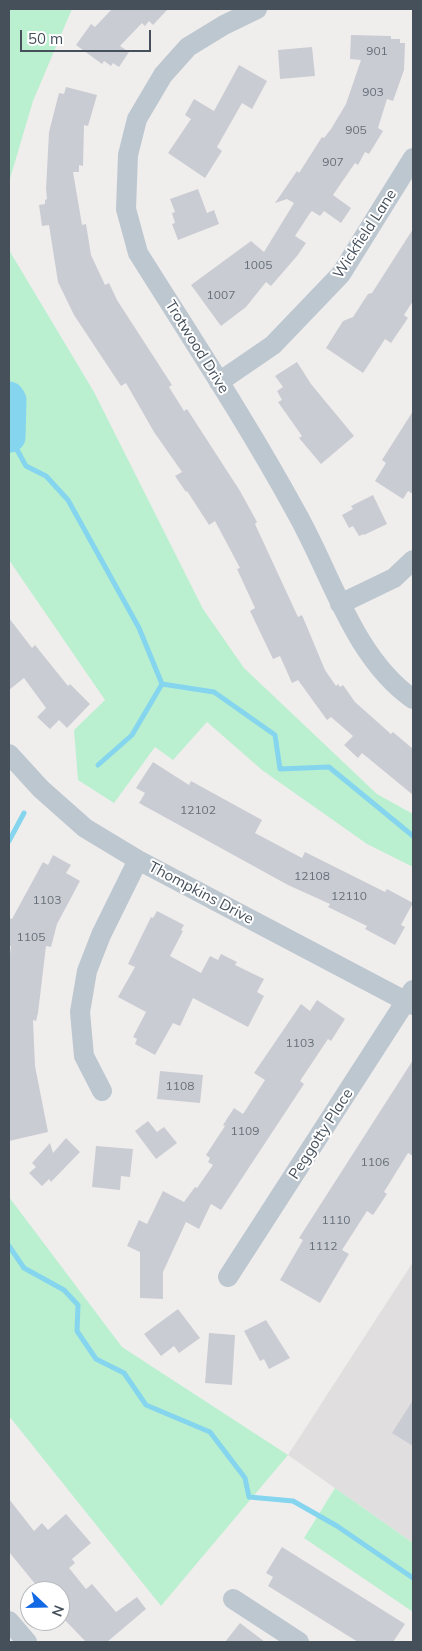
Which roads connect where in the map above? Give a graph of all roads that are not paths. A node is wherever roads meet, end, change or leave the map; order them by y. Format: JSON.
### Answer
{"nodes":[{"id":1,"x":257,"y":9,"type":"edge"},
{"id":2,"x":413,"y":158,"type":"edge"},
{"id":3,"x":219,"y":382,"type":"junction"},
{"id":4,"x":413,"y":560,"type":"edge"},
{"id":5,"x":340,"y":604,"type":"junction"},
{"id":6,"x":413,"y":699,"type":"edge"},
{"id":7,"x":9,"y":754,"type":"edge"},
{"id":8,"x":138,"y":860,"type":"junction"},
{"id":9,"x":411,"y":999,"type":"edge"},
{"id":10,"x":102,"y":1091,"type":"dead end"},
{"id":11,"x":228,"y":1277,"type":"dead end"},
{"id":12,"x":233,"y":1598,"type":"dead end"},
{"id":13,"x":9,"y":1621,"type":"edge"},
{"id":14,"x":25,"y":1642,"type":"edge"},
{"id":15,"x":299,"y":1642,"type":"edge"}],
"edges":[{"from":1,"to":3,"type":"street","name":"Trotwood Drive"},
{"from":2,"to":3,"type":"street","name":"Wickfield Lane"},
{"from":3,"to":5,"type":"street","name":"Trotwood Drive"},
{"from":4,"to":5,"type":"street"},
{"from":5,"to":6,"type":"street","name":"Trotwood Drive"},
{"from":7,"to":8,"type":"street","name":"Thompkins Drive"},
{"from":8,"to":9,"type":"street","name":"Thompkins Drive"},
{"from":8,"to":10,"type":"street"},
{"from":9,"to":11,"type":"street","name":"Peggotty Place"},
{"from":12,"to":15,"type":"street"},
{"from":13,"to":14,"type":"street"}]}
